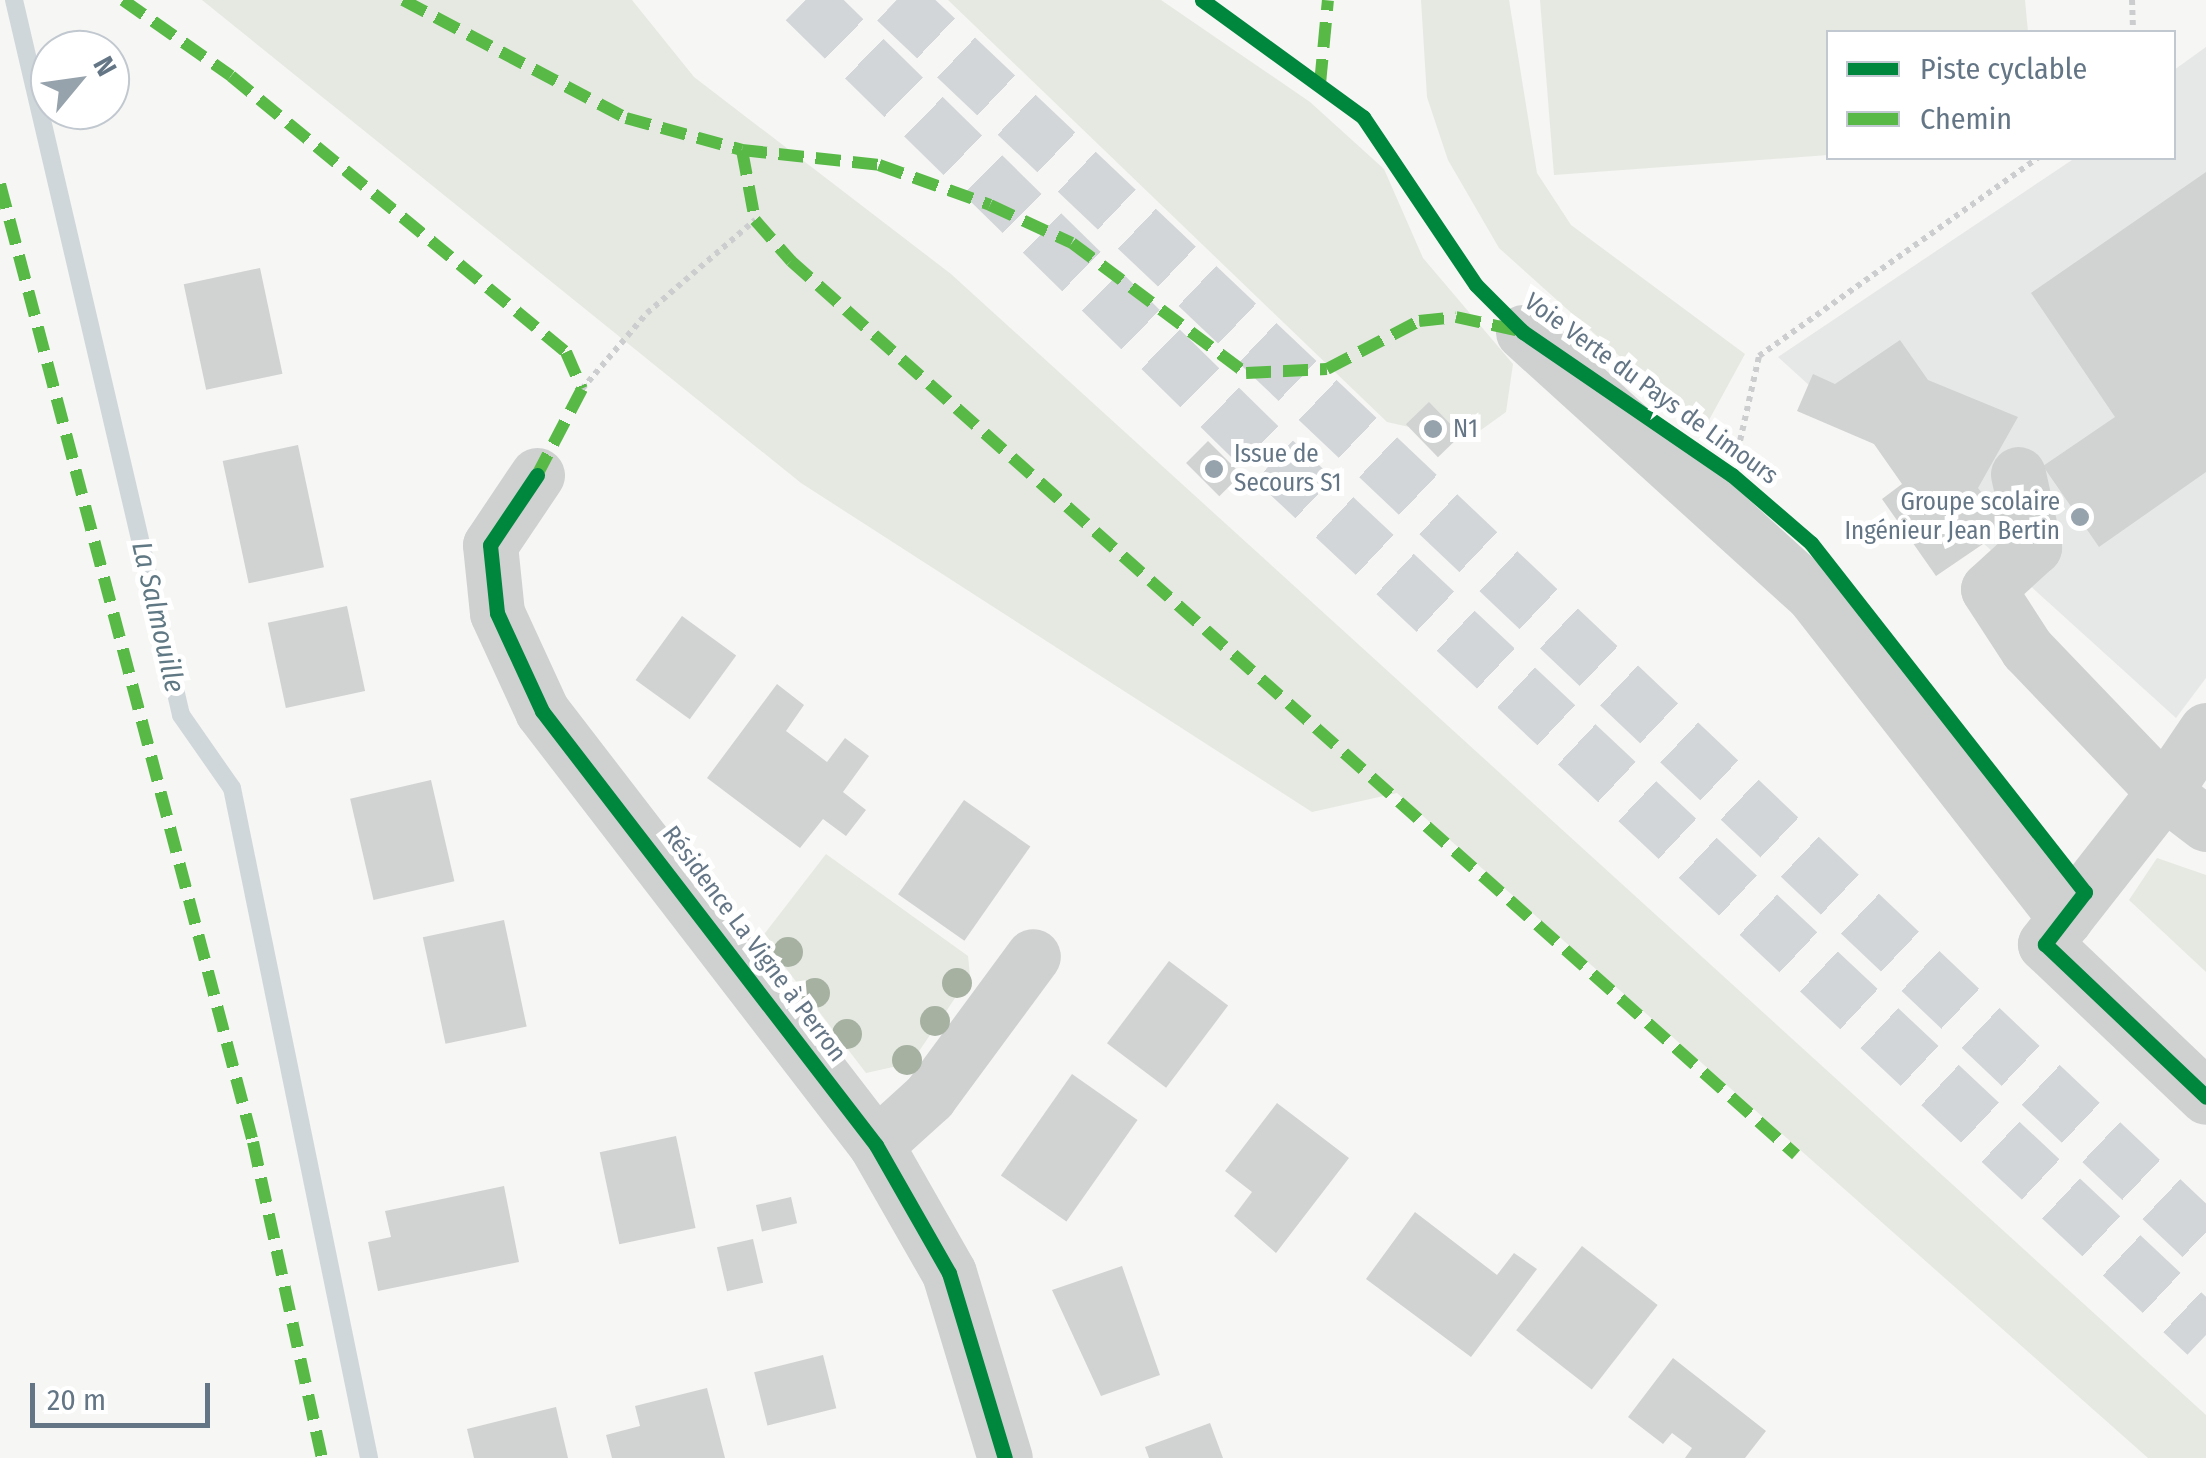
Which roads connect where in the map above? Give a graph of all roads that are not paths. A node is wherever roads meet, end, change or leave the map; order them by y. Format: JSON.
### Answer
{"nodes":[{"id":1,"x":1523,"y":332,"type":"dead end"},
{"id":2,"x":2018,"y":474,"type":"dead end"},
{"id":3,"x":537,"y":475,"type":"dead end"},
{"id":4,"x":2206,"y":730,"type":"edge"},
{"id":5,"x":2185,"y":808,"type":"edge"},
{"id":6,"x":2065,"y":918,"type":"junction"},
{"id":7,"x":1033,"y":956,"type":"dead end"},
{"id":8,"x":2206,"y":1097,"type":"edge"},
{"id":9,"x":876,"y":1145,"type":"junction"},
{"id":10,"x":992,"y":1456,"type":"edge"}],
"edges":[{"from":1,"to":6,"type":"street"},
{"from":2,"to":5,"type":"street"},
{"from":3,"to":9,"type":"street","name":"Résidence La Vigne à Perron"},
{"from":4,"to":5,"type":"street"},
{"from":5,"to":6,"type":"street"},
{"from":6,"to":8,"type":"street"},
{"from":7,"to":9,"type":"street"},
{"from":9,"to":10,"type":"street","name":"Résidence La Vigne à Perron"}]}
